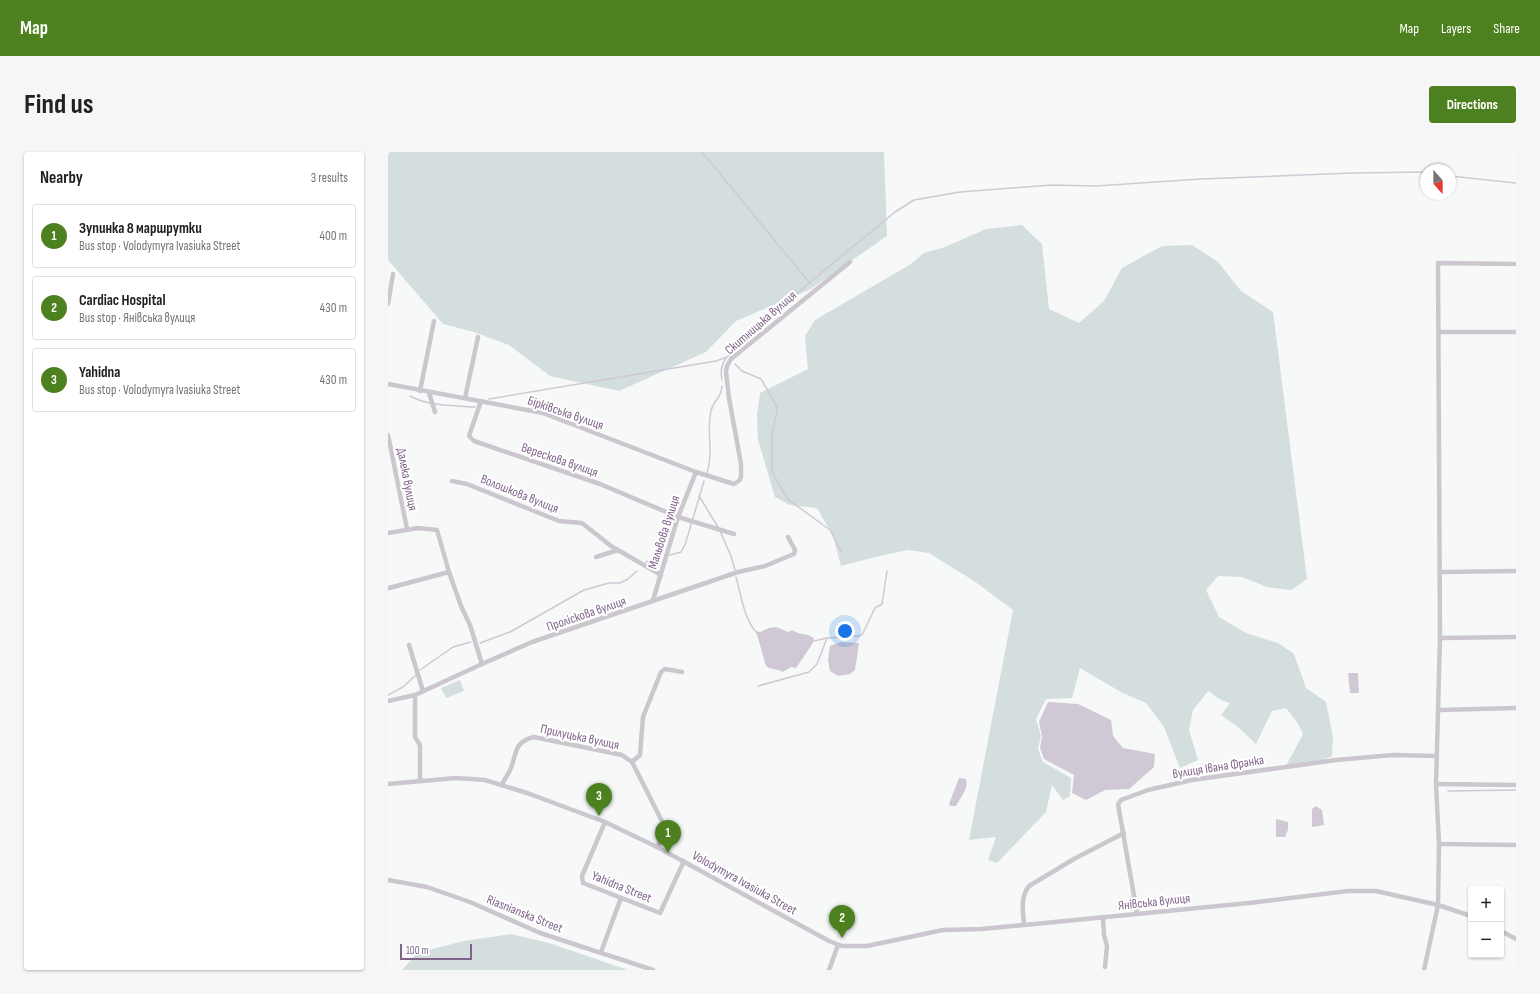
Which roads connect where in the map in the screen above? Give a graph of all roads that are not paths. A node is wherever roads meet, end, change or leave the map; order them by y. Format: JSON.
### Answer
{"nodes":[{"id":1,"x":850,"y":262,"type":"dead end"},
{"id":2,"x":1516,"y":264,"type":"edge"},
{"id":3,"x":393,"y":274,"type":"dead end"},
{"id":4,"x":388,"y":304,"type":"edge"},
{"id":5,"x":434,"y":321,"type":"dead end"},
{"id":6,"x":1440,"y":332,"type":"junction"},
{"id":7,"x":1516,"y":332,"type":"edge"},
{"id":8,"x":478,"y":337,"type":"dead end"},
{"id":9,"x":388,"y":384,"type":"edge"},
{"id":10,"x":420,"y":391,"type":"junction"},
{"id":11,"x":429,"y":392,"type":"junction"},
{"id":12,"x":465,"y":398,"type":"junction"},
{"id":13,"x":481,"y":401,"type":"junction"},
{"id":14,"x":434,"y":412,"type":"dead end"},
{"id":15,"x":388,"y":434,"type":"edge"},
{"id":16,"x":696,"y":472,"type":"junction"},
{"id":17,"x":452,"y":481,"type":"dead end"},
{"id":18,"x":731,"y":484,"type":"joint"},
{"id":19,"x":678,"y":517,"type":"junction"},
{"id":20,"x":407,"y":529,"type":"junction"},
{"id":21,"x":388,"y":533,"type":"edge"},
{"id":22,"x":734,"y":534,"type":"dead end"},
{"id":23,"x":788,"y":537,"type":"dead end"},
{"id":24,"x":618,"y":550,"type":"junction"},
{"id":25,"x":596,"y":557,"type":"dead end"},
{"id":26,"x":1516,"y":571,"type":"edge"},
{"id":27,"x":449,"y":572,"type":"junction"},
{"id":28,"x":1440,"y":572,"type":"junction"},
{"id":29,"x":661,"y":574,"type":"junction"},
{"id":30,"x":389,"y":588,"type":"edge"},
{"id":31,"x":653,"y":600,"type":"junction"},
{"id":32,"x":1516,"y":637,"type":"edge"},
{"id":33,"x":1440,"y":638,"type":"junction"},
{"id":34,"x":409,"y":646,"type":"dead end"},
{"id":35,"x":482,"y":664,"type":"junction"},
{"id":36,"x":682,"y":672,"type":"dead end"},
{"id":37,"x":422,"y":691,"type":"junction"},
{"id":38,"x":415,"y":695,"type":"junction"},
{"id":39,"x":388,"y":701,"type":"edge"},
{"id":40,"x":1516,"y":708,"type":"edge"},
{"id":41,"x":1439,"y":710,"type":"junction"},
{"id":42,"x":1437,"y":756,"type":"junction"},
{"id":43,"x":632,"y":762,"type":"junction"},
{"id":44,"x":420,"y":781,"type":"junction"},
{"id":45,"x":388,"y":784,"type":"edge"},
{"id":46,"x":502,"y":784,"type":"junction"},
{"id":47,"x":1436,"y":784,"type":"junction"},
{"id":48,"x":1516,"y":785,"type":"edge"},
{"id":49,"x":605,"y":822,"type":"junction"},
{"id":50,"x":1124,"y":833,"type":"junction"},
{"id":51,"x":1439,"y":844,"type":"junction"},
{"id":52,"x":1516,"y":845,"type":"edge"},
{"id":53,"x":657,"y":847,"type":"junction"},
{"id":54,"x":684,"y":861,"type":"junction"},
{"id":55,"x":388,"y":880,"type":"edge"},
{"id":56,"x":621,"y":898,"type":"junction"},
{"id":57,"x":1438,"y":904,"type":"junction"},
{"id":58,"x":1137,"y":913,"type":"junction"},
{"id":59,"x":1468,"y":915,"type":"edge"},
{"id":60,"x":1103,"y":917,"type":"junction"},
{"id":61,"x":1024,"y":925,"type":"junction"},
{"id":62,"x":1504,"y":933,"type":"edge"},
{"id":63,"x":1516,"y":939,"type":"edge"},
{"id":64,"x":838,"y":945,"type":"junction"},
{"id":65,"x":600,"y":952,"type":"junction"},
{"id":66,"x":1105,"y":967,"type":"dead end"},
{"id":67,"x":653,"y":970,"type":"edge"},
{"id":68,"x":829,"y":970,"type":"edge"},
{"id":69,"x":1424,"y":970,"type":"edge"}],
"edges":[{"from":1,"to":18,"type":"street","name":"Скитницька вулиця"},
{"from":2,"to":6,"type":"street"},
{"from":3,"to":4,"type":"street"},
{"from":5,"to":10,"type":"street"},
{"from":6,"to":7,"type":"street"},
{"from":6,"to":28,"type":"street"},
{"from":8,"to":12,"type":"street"},
{"from":9,"to":10,"type":"street","name":"Бірківська вулиця"},
{"from":10,"to":11,"type":"street","name":"Бірківська вулиця"},
{"from":11,"to":12,"type":"street","name":"Бірківська вулиця"},
{"from":11,"to":14,"type":"street"},
{"from":12,"to":13,"type":"street","name":"Бірківська вулиця"},
{"from":13,"to":16,"type":"street","name":"Бірківська вулиця"},
{"from":13,"to":19,"type":"street","name":"Верескова вулиця"},
{"from":15,"to":20,"type":"street","name":"Далека вулиця"},
{"from":16,"to":18,"type":"street","name":"Бірківська вулиця"},
{"from":16,"to":19,"type":"street","name":"Мальвова вулиця"},
{"from":17,"to":24,"type":"street","name":"Волошкова вулиця"},
{"from":19,"to":22,"type":"street"},
{"from":19,"to":29,"type":"street","name":"Мальвова вулиця"},
{"from":20,"to":21,"type":"street"},
{"from":20,"to":27,"type":"street"},
{"from":23,"to":31,"type":"street","name":"Проліскова вулиця"},
{"from":24,"to":25,"type":"street"},
{"from":24,"to":29,"type":"street","name":"Волошкова вулиця"},
{"from":26,"to":28,"type":"street"},
{"from":27,"to":30,"type":"street"},
{"from":27,"to":35,"type":"street"},
{"from":28,"to":33,"type":"street"},
{"from":29,"to":31,"type":"street","name":"Мальвова вулиця"},
{"from":31,"to":35,"type":"street","name":"Проліскова вулиця"},
{"from":32,"to":33,"type":"street"},
{"from":33,"to":41,"type":"street"},
{"from":34,"to":37,"type":"street"},
{"from":35,"to":37,"type":"street","name":"Проліскова вулиця"},
{"from":36,"to":43,"type":"street"},
{"from":37,"to":38,"type":"street","name":"Проліскова вулиця"},
{"from":38,"to":39,"type":"street","name":"Проліскова вулиця"},
{"from":38,"to":44,"type":"street"},
{"from":40,"to":41,"type":"street"},
{"from":41,"to":42,"type":"street"},
{"from":42,"to":47,"type":"street"},
{"from":42,"to":50,"type":"street","name":"вулиця Івана Франка"},
{"from":43,"to":46,"type":"street","name":"Прилуцька вулиця"},
{"from":43,"to":53,"type":"street"},
{"from":44,"to":45,"type":"street","name":"Volodymyra Ivasiuka Street"},
{"from":44,"to":46,"type":"street","name":"Volodymyra Ivasiuka Street"},
{"from":46,"to":49,"type":"street","name":"Volodymyra Ivasiuka Street"},
{"from":47,"to":48,"type":"street"},
{"from":47,"to":51,"type":"street"},
{"from":49,"to":53,"type":"street","name":"Volodymyra Ivasiuka Street"},
{"from":49,"to":56,"type":"street","name":"Yahidna Street"},
{"from":50,"to":58,"type":"street","name":"вулиця Івана Франка"},
{"from":50,"to":61,"type":"street"},
{"from":51,"to":52,"type":"street"},
{"from":51,"to":57,"type":"street"},
{"from":53,"to":54,"type":"street","name":"Volodymyra Ivasiuka Street"},
{"from":54,"to":56,"type":"street","name":"Yahidna Street"},
{"from":54,"to":64,"type":"street","name":"Volodymyra Ivasiuka Street"},
{"from":55,"to":65,"type":"street","name":"Riasnianska Street"},
{"from":56,"to":65,"type":"street"},
{"from":57,"to":58,"type":"street","name":"Янівська вулиця"},
{"from":57,"to":59,"type":"street","name":"Янівська вулиця"},
{"from":57,"to":69,"type":"street"},
{"from":58,"to":60,"type":"street","name":"Янівська вулиця"},
{"from":60,"to":61,"type":"street","name":"Янівська вулиця"},
{"from":60,"to":66,"type":"street"},
{"from":61,"to":64,"type":"street","name":"Янівська вулиця"},
{"from":62,"to":63,"type":"street"},
{"from":64,"to":68,"type":"street"},
{"from":65,"to":67,"type":"street","name":"Riasnianska Street"}]}
